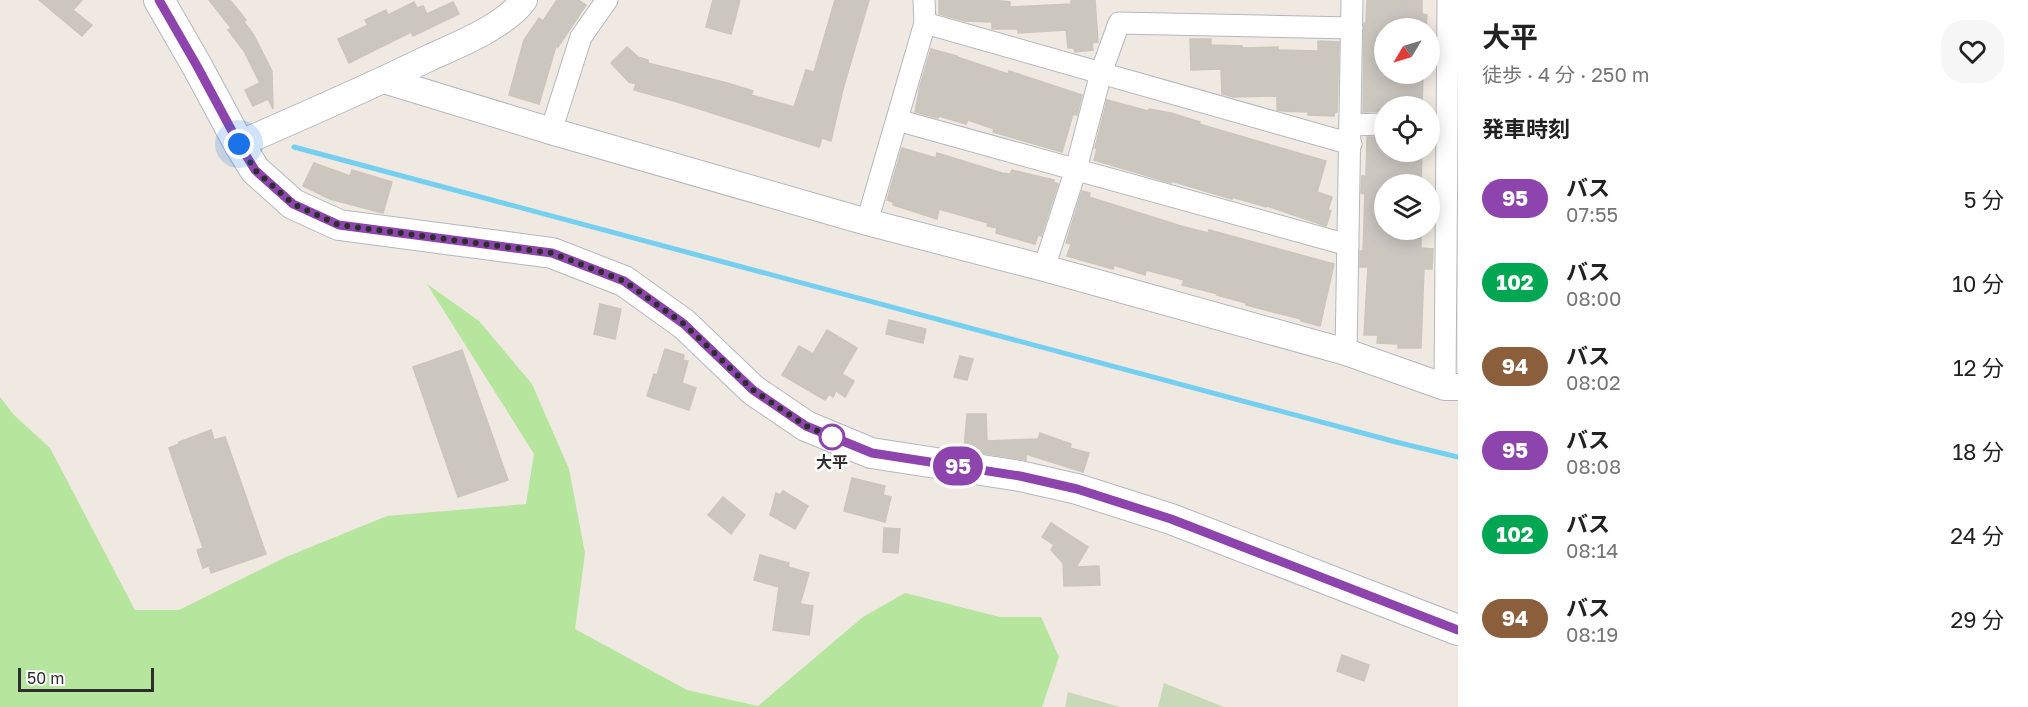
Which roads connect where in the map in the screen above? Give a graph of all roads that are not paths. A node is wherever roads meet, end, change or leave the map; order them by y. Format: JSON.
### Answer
{"nodes":[{"id":1,"x":159,"y":0,"type":"edge"},
{"id":2,"x":524,"y":0,"type":"edge"},
{"id":3,"x":607,"y":0,"type":"edge"},
{"id":4,"x":924,"y":0,"type":"edge"},
{"id":5,"x":1352,"y":0,"type":"edge"},
{"id":6,"x":1448,"y":0,"type":"edge"},
{"id":7,"x":925,"y":23,"type":"junction"},
{"id":8,"x":1453,"y":23,"type":"edge"},
{"id":9,"x":1353,"y":28,"type":"junction"},
{"id":10,"x":1101,"y":73,"type":"junction"},
{"id":11,"x":384,"y":80,"type":"junction"},
{"id":12,"x":897,"y":120,"type":"junction"},
{"id":13,"x":1445,"y":123,"type":"edge"},
{"id":14,"x":1374,"y":127,"type":"edge"},
{"id":15,"x":552,"y":131,"type":"junction"},
{"id":16,"x":1351,"y":134,"type":"junction"},
{"id":17,"x":239,"y":144,"type":"junction"},
{"id":18,"x":1076,"y":169,"type":"junction"},
{"id":19,"x":867,"y":222,"type":"junction"},
{"id":20,"x":1348,"y":245,"type":"junction"},
{"id":21,"x":1044,"y":268,"type":"junction"},
{"id":22,"x":1346,"y":352,"type":"junction"},
{"id":23,"x":1451,"y":387,"type":"edge"},
{"id":24,"x":1458,"y":630,"type":"edge"}],
"edges":[{"from":1,"to":17,"type":"main road"},
{"from":2,"to":11,"type":"street"},
{"from":3,"to":15,"type":"street"},
{"from":4,"to":7,"type":"street"},
{"from":5,"to":9,"type":"street"},
{"from":6,"to":8,"type":"street"},
{"from":7,"to":10,"type":"street"},
{"from":7,"to":12,"type":"street"},
{"from":8,"to":13,"type":"street"},
{"from":9,"to":10,"type":"street"},
{"from":9,"to":16,"type":"street"},
{"from":10,"to":16,"type":"street"},
{"from":10,"to":18,"type":"street"},
{"from":11,"to":15,"type":"street"},
{"from":11,"to":17,"type":"street"},
{"from":12,"to":18,"type":"street"},
{"from":12,"to":19,"type":"street"},
{"from":13,"to":23,"type":"street"},
{"from":14,"to":16,"type":"street"},
{"from":15,"to":19,"type":"street"},
{"from":16,"to":20,"type":"street"},
{"from":17,"to":24,"type":"main road"},
{"from":18,"to":20,"type":"street"},
{"from":18,"to":21,"type":"street"},
{"from":19,"to":21,"type":"street"},
{"from":20,"to":22,"type":"street"},
{"from":21,"to":22,"type":"street"},
{"from":22,"to":23,"type":"street"}]}
